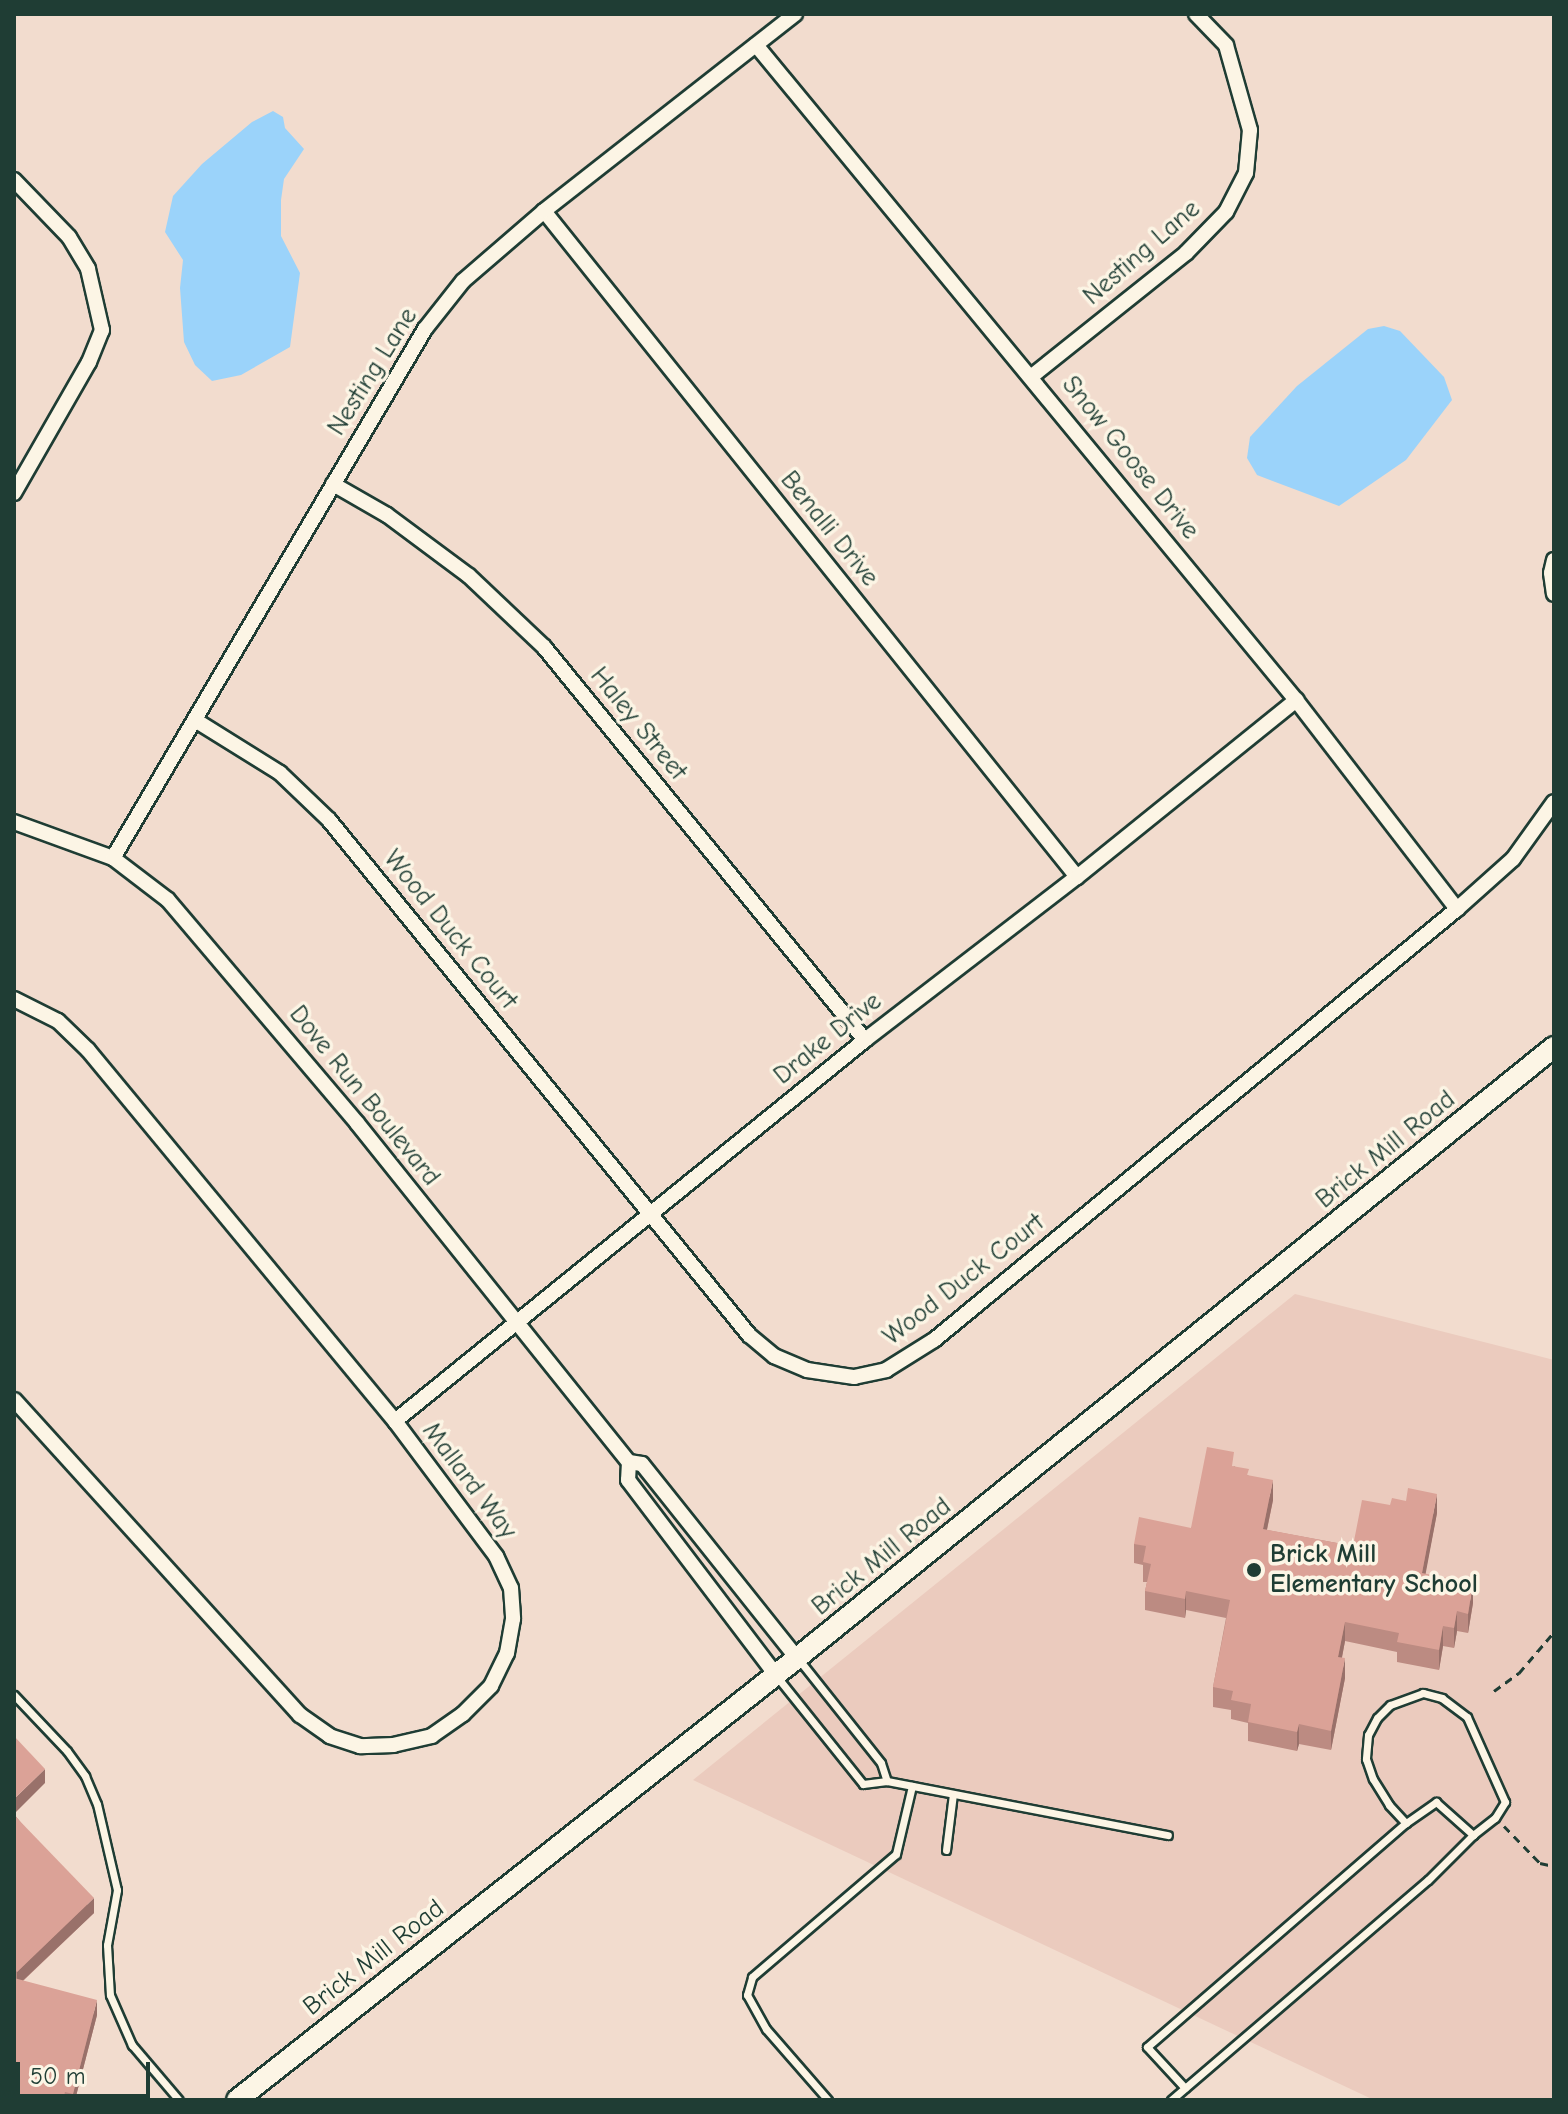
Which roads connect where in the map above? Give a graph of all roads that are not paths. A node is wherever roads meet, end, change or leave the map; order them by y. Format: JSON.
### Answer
{"nodes":[{"id":1,"x":795,"y":14,"type":"edge"},
{"id":2,"x":1196,"y":14,"type":"edge"},
{"id":3,"x":756,"y":45,"type":"junction"},
{"id":4,"x":14,"y":180,"type":"edge"},
{"id":5,"x":544,"y":211,"type":"junction"},
{"id":6,"x":1032,"y":376,"type":"junction"},
{"id":7,"x":333,"y":484,"type":"junction"},
{"id":8,"x":14,"y":493,"type":"edge"},
{"id":9,"x":1554,"y":560,"type":"edge"},
{"id":10,"x":1554,"y":594,"type":"edge"},
{"id":11,"x":1296,"y":700,"type":"junction"},
{"id":12,"x":195,"y":720,"type":"junction"},
{"id":13,"x":1554,"y":802,"type":"edge"},
{"id":14,"x":14,"y":822,"type":"edge"},
{"id":15,"x":113,"y":858,"type":"junction"},
{"id":16,"x":1077,"y":877,"type":"junction"},
{"id":17,"x":1457,"y":909,"type":"junction"},
{"id":18,"x":14,"y":999,"type":"edge"},
{"id":19,"x":865,"y":1040,"type":"junction"},
{"id":20,"x":1554,"y":1047,"type":"edge"},
{"id":21,"x":650,"y":1214,"type":"junction"},
{"id":22,"x":518,"y":1324,"type":"junction"},
{"id":23,"x":14,"y":1400,"type":"edge"},
{"id":24,"x":395,"y":1421,"type":"junction"},
{"id":25,"x":629,"y":1462,"type":"junction"},
{"id":26,"x":797,"y":1658,"type":"junction"},
{"id":27,"x":776,"y":1675,"type":"junction"},
{"id":28,"x":14,"y":1695,"type":"edge"},
{"id":29,"x":887,"y":1781,"type":"junction"},
{"id":30,"x":912,"y":1786,"type":"junction"},
{"id":31,"x":953,"y":1794,"type":"junction"},
{"id":32,"x":1406,"y":1823,"type":"junction"},
{"id":33,"x":1168,"y":1835,"type":"dead end"},
{"id":34,"x":1473,"y":1835,"type":"junction"},
{"id":35,"x":946,"y":1850,"type":"dead end"},
{"id":36,"x":1185,"y":2088,"type":"junction"},
{"id":37,"x":179,"y":2100,"type":"edge"},
{"id":38,"x":237,"y":2100,"type":"edge"},
{"id":39,"x":828,"y":2100,"type":"edge"},
{"id":40,"x":1171,"y":2100,"type":"edge"}],
"edges":[{"from":1,"to":3,"type":"street","name":"Nesting Lane"},
{"from":2,"to":6,"type":"street","name":"Nesting Lane"},
{"from":3,"to":5,"type":"street","name":"Nesting Lane"},
{"from":3,"to":6,"type":"street","name":"Snow Goose Drive"},
{"from":4,"to":8,"type":"street"},
{"from":5,"to":7,"type":"street","name":"Nesting Lane"},
{"from":5,"to":16,"type":"street","name":"Benalli Drive"},
{"from":6,"to":11,"type":"street","name":"Snow Goose Drive"},
{"from":7,"to":12,"type":"street","name":"Nesting Lane"},
{"from":7,"to":19,"type":"street","name":"Haley Street"},
{"from":9,"to":10,"type":"street"},
{"from":11,"to":16,"type":"street","name":"Drake Drive"},
{"from":11,"to":17,"type":"street","name":"Snow Goose Drive"},
{"from":12,"to":15,"type":"street","name":"Nesting Lane"},
{"from":12,"to":21,"type":"street","name":"Wood Duck Court"},
{"from":13,"to":17,"type":"street","name":"Wood Duck Court"},
{"from":14,"to":15,"type":"street","name":"Dove Run Boulevard"},
{"from":15,"to":22,"type":"street","name":"Dove Run Boulevard"},
{"from":16,"to":19,"type":"street","name":"Drake Drive"},
{"from":17,"to":21,"type":"street","name":"Wood Duck Court"},
{"from":18,"to":24,"type":"street","name":"Mallard Way"},
{"from":19,"to":21,"type":"street","name":"Drake Drive"},
{"from":20,"to":26,"type":"street","name":"Brick Mill Road"},
{"from":21,"to":22,"type":"street","name":"Drake Drive"},
{"from":22,"to":24,"type":"street","name":"Drake Drive"},
{"from":22,"to":25,"type":"street","name":"Dove Run Boulevard"},
{"from":23,"to":24,"type":"street","name":"Mallard Way"},
{"from":25,"to":26,"type":"street","name":"Dove Run Boulevard"},
{"from":25,"to":27,"type":"street","name":"Dove Run Boulevard"},
{"from":26,"to":27,"type":"street","name":"Brick Mill Road"},
{"from":26,"to":29,"type":"lane"},
{"from":27,"to":29,"type":"lane"},
{"from":27,"to":38,"type":"street","name":"Brick Mill Road"},
{"from":28,"to":37,"type":"lane"},
{"from":29,"to":30,"type":"lane"},
{"from":30,"to":31,"type":"lane"},
{"from":30,"to":39,"type":"lane"},
{"from":31,"to":33,"type":"lane"},
{"from":31,"to":35,"type":"lane"},
{"from":32,"to":34,"type":"lane"},
{"from":32,"to":34,"type":"lane"},
{"from":32,"to":36,"type":"lane"},
{"from":34,"to":36,"type":"lane"},
{"from":36,"to":40,"type":"lane"}]}
